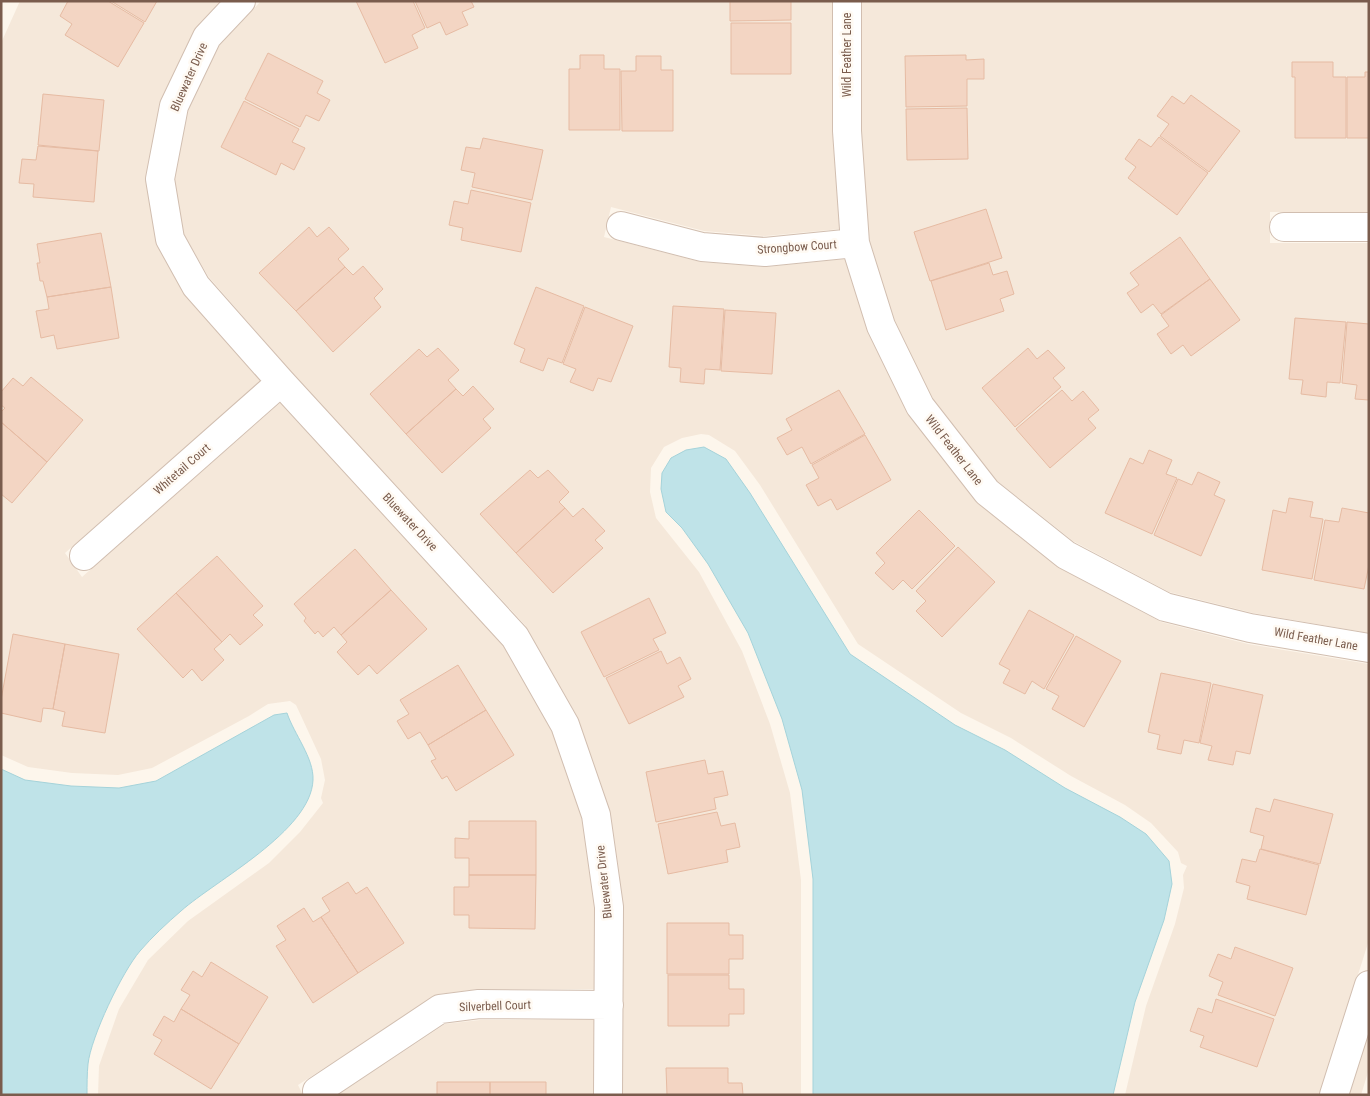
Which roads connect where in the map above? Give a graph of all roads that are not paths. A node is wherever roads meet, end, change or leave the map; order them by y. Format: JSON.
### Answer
{"nodes":[{"id":1,"x":241,"y":1,"type":"edge"},
{"id":2,"x":847,"y":1,"type":"edge"},
{"id":3,"x":621,"y":226,"type":"dead end"},
{"id":4,"x":1369,"y":227,"type":"edge"},
{"id":5,"x":1284,"y":228,"type":"dead end"},
{"id":6,"x":855,"y":242,"type":"junction"},
{"id":7,"x":281,"y":382,"type":"junction"},
{"id":8,"x":84,"y":556,"type":"dead end"},
{"id":9,"x":1369,"y":648,"type":"edge"},
{"id":10,"x":1369,"y":985,"type":"edge"},
{"id":11,"x":609,"y":1005,"type":"junction"},
{"id":12,"x":317,"y":1090,"type":"dead end"},
{"id":13,"x":608,"y":1095,"type":"edge"},
{"id":14,"x":1334,"y":1095,"type":"edge"}],
"edges":[{"from":1,"to":7,"type":"street","name":"Bluewater Drive"},
{"from":2,"to":6,"type":"street","name":"Wild Feather Lane"},
{"from":3,"to":6,"type":"street","name":"Strongbow Court"},
{"from":4,"to":5,"type":"street"},
{"from":6,"to":9,"type":"street","name":"Wild Feather Lane"},
{"from":7,"to":8,"type":"street","name":"Whitetail Court"},
{"from":7,"to":11,"type":"street","name":"Bluewater Drive"},
{"from":10,"to":14,"type":"street"},
{"from":11,"to":12,"type":"street","name":"Silverbell Court"},
{"from":11,"to":13,"type":"street","name":"Bluewater Drive"}]}
